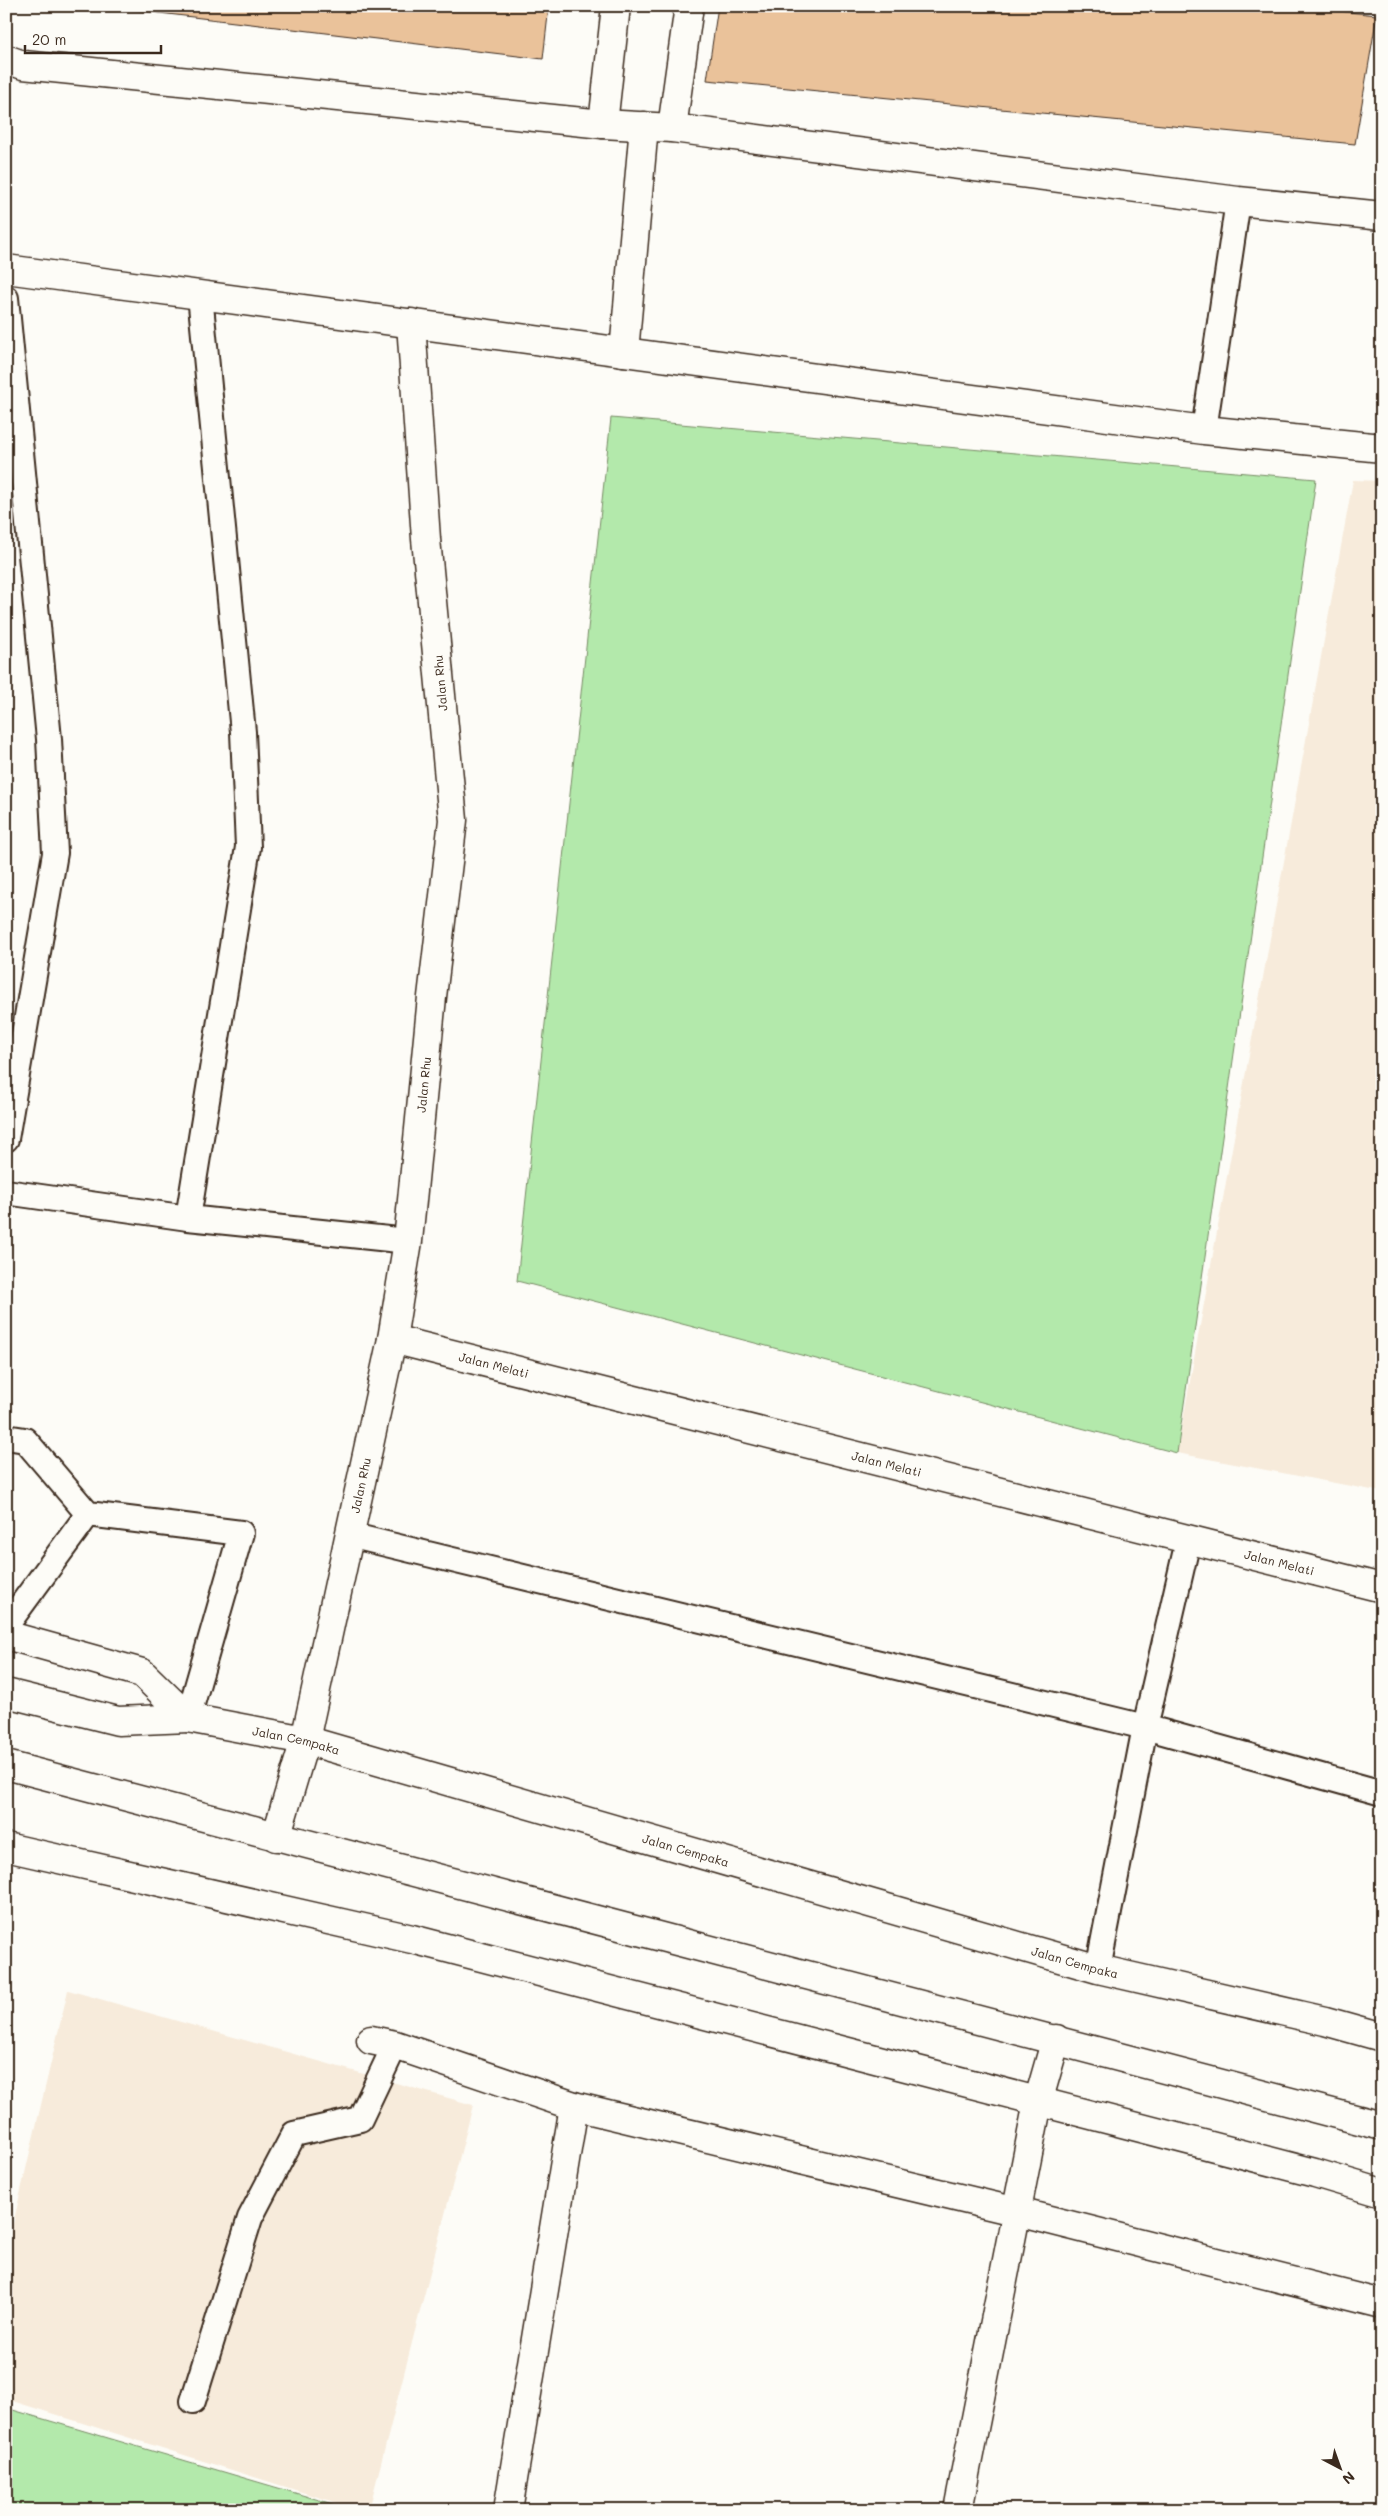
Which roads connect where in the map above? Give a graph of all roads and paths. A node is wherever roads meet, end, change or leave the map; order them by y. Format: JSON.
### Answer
{"nodes":[{"id":1,"x":616,"y":6,"type":"edge"},
{"id":2,"x":689,"y":6,"type":"edge"},
{"id":3,"x":6,"y":59,"type":"edge"},
{"id":4,"x":603,"y":124,"type":"junction"},
{"id":5,"x":644,"y":126,"type":"junction"},
{"id":6,"x":672,"y":128,"type":"junction"},
{"id":7,"x":1238,"y":200,"type":"junction"},
{"id":8,"x":1382,"y":216,"type":"edge"},
{"id":9,"x":6,"y":269,"type":"edge"},
{"id":10,"x":200,"y":295,"type":"junction"},
{"id":11,"x":6,"y":298,"type":"edge"},
{"id":12,"x":411,"y":323,"type":"junction"},
{"id":13,"x":624,"y":352,"type":"junction"},
{"id":14,"x":1204,"y":430,"type":"junction"},
{"id":15,"x":1382,"y":448,"type":"edge"},
{"id":16,"x":6,"y":1139,"type":"edge"},
{"id":17,"x":6,"y":1192,"type":"edge"},
{"id":18,"x":188,"y":1218,"type":"junction"},
{"id":19,"x":408,"y":1241,"type":"junction"},
{"id":20,"x":392,"y":1339,"type":"junction"},
{"id":21,"x":6,"y":1437,"type":"edge"},
{"id":22,"x":88,"y":1514,"type":"junction"},
{"id":23,"x":350,"y":1535,"type":"junction"},
{"id":24,"x":1188,"y":1541,"type":"junction"},
{"id":25,"x":1382,"y":1588,"type":"edge"},
{"id":26,"x":6,"y":1626,"type":"edge"},
{"id":27,"x":6,"y":1635,"type":"edge"},
{"id":28,"x":6,"y":1693,"type":"edge"},
{"id":29,"x":188,"y":1718,"type":"junction"},
{"id":30,"x":1146,"y":1727,"type":"junction"},
{"id":31,"x":305,"y":1740,"type":"junction"},
{"id":32,"x":6,"y":1765,"type":"edge"},
{"id":33,"x":1382,"y":1793,"type":"edge"},
{"id":34,"x":276,"y":1836,"type":"junction"},
{"id":35,"x":6,"y":1847,"type":"edge"},
{"id":36,"x":1098,"y":1969,"type":"junction"},
{"id":37,"x":1382,"y":2037,"type":"edge"},
{"id":38,"x":1056,"y":2039,"type":"junction"},
{"id":39,"x":383,"y":2043,"type":"joint"},
{"id":40,"x":1038,"y":2102,"type":"junction"},
{"id":41,"x":574,"y":2106,"type":"junction"},
{"id":42,"x":1382,"y":2126,"type":"edge"},
{"id":43,"x":1382,"y":2193,"type":"edge"},
{"id":44,"x":1018,"y":2212,"type":"junction"},
{"id":45,"x":1382,"y":2304,"type":"edge"},
{"id":46,"x":193,"y":2401,"type":"dead end"},
{"id":47,"x":508,"y":2510,"type":"edge"},
{"id":48,"x":958,"y":2510,"type":"edge"}],
"edges":[{"from":1,"to":4,"type":"street"},
{"from":2,"to":6,"type":"street"},
{"from":3,"to":4,"type":"street"},
{"from":4,"to":5,"type":"street"},
{"from":5,"to":6,"type":"street"},
{"from":5,"to":13,"type":"street"},
{"from":6,"to":7,"type":"street"},
{"from":7,"to":8,"type":"street"},
{"from":7,"to":14,"type":"lane"},
{"from":9,"to":10,"type":"street"},
{"from":10,"to":12,"type":"street"},
{"from":10,"to":18,"type":"lane"},
{"from":11,"to":16,"type":"lane"},
{"from":12,"to":13,"type":"street"},
{"from":12,"to":19,"type":"street","name":"Jalan Rhu"},
{"from":13,"to":14,"type":"street"},
{"from":14,"to":15,"type":"street"},
{"from":17,"to":18,"type":"lane"},
{"from":18,"to":19,"type":"lane"},
{"from":19,"to":20,"type":"street","name":"Jalan Rhu"},
{"from":20,"to":23,"type":"street","name":"Jalan Rhu"},
{"from":20,"to":24,"type":"street","name":"Jalan Melati"},
{"from":21,"to":22,"type":"lane"},
{"from":22,"to":26,"type":"lane"},
{"from":22,"to":29,"type":"lane"},
{"from":23,"to":30,"type":"lane"},
{"from":23,"to":31,"type":"street","name":"Jalan Rhu"},
{"from":24,"to":25,"type":"street","name":"Jalan Melati"},
{"from":24,"to":30,"type":"lane"},
{"from":27,"to":29,"type":"street"},
{"from":28,"to":29,"type":"street","name":"Jalan Cempaka"},
{"from":29,"to":31,"type":"street","name":"Jalan Cempaka"},
{"from":30,"to":33,"type":"lane"},
{"from":30,"to":36,"type":"lane"},
{"from":31,"to":34,"type":"street","name":"Jalan Rhu"},
{"from":31,"to":36,"type":"street","name":"Jalan Cempaka"},
{"from":32,"to":34,"type":"street"},
{"from":34,"to":38,"type":"street"},
{"from":35,"to":40,"type":"street"},
{"from":36,"to":37,"type":"street","name":"Jalan Cempaka"},
{"from":38,"to":40,"type":"street"},
{"from":38,"to":42,"type":"street"},
{"from":39,"to":41,"type":"street"},
{"from":39,"to":46,"type":"lane"},
{"from":40,"to":43,"type":"street"},
{"from":40,"to":44,"type":"street"},
{"from":41,"to":44,"type":"street"},
{"from":41,"to":47,"type":"street"},
{"from":44,"to":45,"type":"street"},
{"from":44,"to":48,"type":"street"}]}
